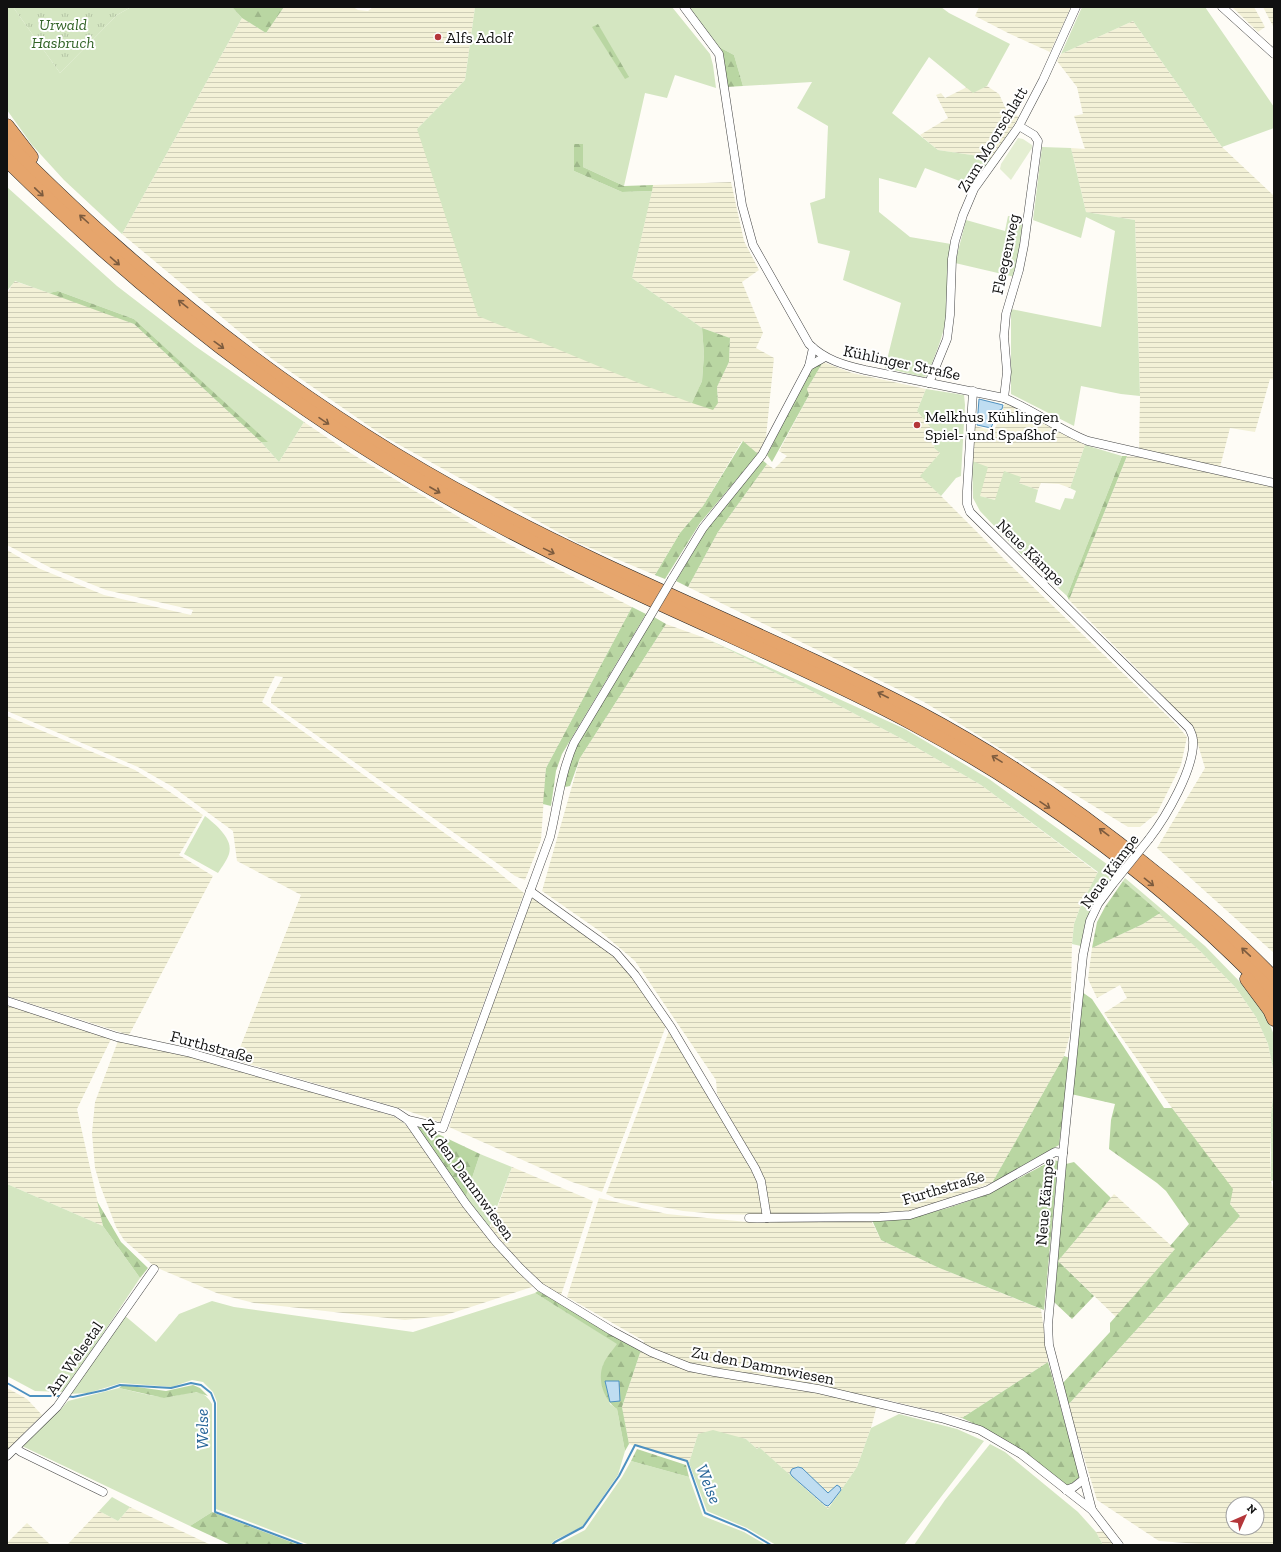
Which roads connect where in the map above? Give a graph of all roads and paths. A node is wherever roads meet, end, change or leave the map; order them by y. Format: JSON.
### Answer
{"nodes":[{"id":1,"x":684,"y":7,"type":"edge"},
{"id":2,"x":1076,"y":7,"type":"edge"},
{"id":3,"x":1222,"y":7,"type":"edge"},
{"id":4,"x":1274,"y":54,"type":"edge"},
{"id":5,"x":7,"y":126,"type":"edge"},
{"id":6,"x":1019,"y":126,"type":"junction"},
{"id":7,"x":7,"y":144,"type":"edge"},
{"id":8,"x":7,"y":160,"type":"edge"},
{"id":9,"x":7,"y":166,"type":"edge"},
{"id":10,"x":24,"y":177,"type":"junction"},
{"id":11,"x":53,"y":189,"type":"junction"},
{"id":12,"x":813,"y":348,"type":"junction"},
{"id":13,"x":825,"y":357,"type":"junction"},
{"id":14,"x":809,"y":366,"type":"junction"},
{"id":15,"x":930,"y":383,"type":"junction"},
{"id":16,"x":973,"y":391,"type":"junction"},
{"id":17,"x":1004,"y":398,"type":"junction"},
{"id":18,"x":1274,"y":483,"type":"edge"},
{"id":19,"x":530,"y":891,"type":"junction"},
{"id":20,"x":1234,"y":957,"type":"junction"},
{"id":21,"x":1274,"y":979,"type":"edge"},
{"id":22,"x":1274,"y":996,"type":"edge"},
{"id":23,"x":7,"y":1001,"type":"edge"},
{"id":24,"x":1274,"y":1019,"type":"edge"},
{"id":25,"x":408,"y":1120,"type":"junction"},
{"id":26,"x":1063,"y":1153,"type":"junction"},
{"id":27,"x":749,"y":1218,"type":"dead end"},
{"id":28,"x":767,"y":1218,"type":"junction"},
{"id":29,"x":154,"y":1269,"type":"dead end"},
{"id":30,"x":16,"y":1448,"type":"junction"},
{"id":31,"x":7,"y":1456,"type":"edge"},
{"id":32,"x":1084,"y":1479,"type":"junction"},
{"id":33,"x":1066,"y":1490,"type":"junction"},
{"id":34,"x":103,"y":1492,"type":"dead end"},
{"id":35,"x":1092,"y":1510,"type":"junction"},
{"id":36,"x":1119,"y":1545,"type":"edge"}],
"edges":[{"from":1,"to":12,"type":"street","name":"Kühlinger Straße"},
{"from":2,"to":6,"type":"street","name":"Zum Moorschlatt"},
{"from":3,"to":4,"type":"street"},
{"from":5,"to":11,"type":"highway"},
{"from":6,"to":15,"type":"street","name":"Zum Moorschlatt"},
{"from":6,"to":17,"type":"street","name":"Fleegenweg"},
{"from":7,"to":11,"type":"highway"},
{"from":8,"to":10,"type":"highway"},
{"from":9,"to":10,"type":"highway"},
{"from":10,"to":20,"type":"highway","one_way":true},
{"from":21,"to":11,"type":"highway","one_way":true},
{"from":12,"to":13,"type":"street","name":"Kühlinger Straße"},
{"from":12,"to":14,"type":"street"},
{"from":13,"to":14,"type":"street"},
{"from":13,"to":15,"type":"street","name":"Kühlinger Straße"},
{"from":14,"to":19,"type":"street","bridge":true},
{"from":15,"to":16,"type":"street","name":"Kühlinger Straße"},
{"from":16,"to":17,"type":"street","name":"Kühlinger Straße"},
{"from":16,"to":26,"type":"street","name":"Neue Kämpe","bridge":true},
{"from":17,"to":18,"type":"street","name":"Kühlinger Straße"},
{"from":19,"to":25,"type":"street"},
{"from":19,"to":28,"type":"street"},
{"from":20,"to":22,"type":"highway"},
{"from":20,"to":24,"type":"highway"},
{"from":23,"to":25,"type":"street","name":"Furthstraße"},
{"from":25,"to":33,"type":"street","name":"Zu den Dammwiesen"},
{"from":26,"to":28,"type":"street","name":"Furthstraße"},
{"from":26,"to":32,"type":"street","name":"Neue Kämpe"},
{"from":27,"to":28,"type":"street","name":"Furthstraße"},
{"from":29,"to":30,"type":"street","name":"Am Welsetal"},
{"from":30,"to":31,"type":"street","name":"Am Welsetal"},
{"from":30,"to":34,"type":"street"},
{"from":32,"to":33,"type":"street"},
{"from":32,"to":35,"type":"street","name":"Neue Kämpe"},
{"from":33,"to":35,"type":"street","name":"Zu den Dammwiesen"},
{"from":35,"to":36,"type":"street","name":"Zu den Dammwiesen"}]}
